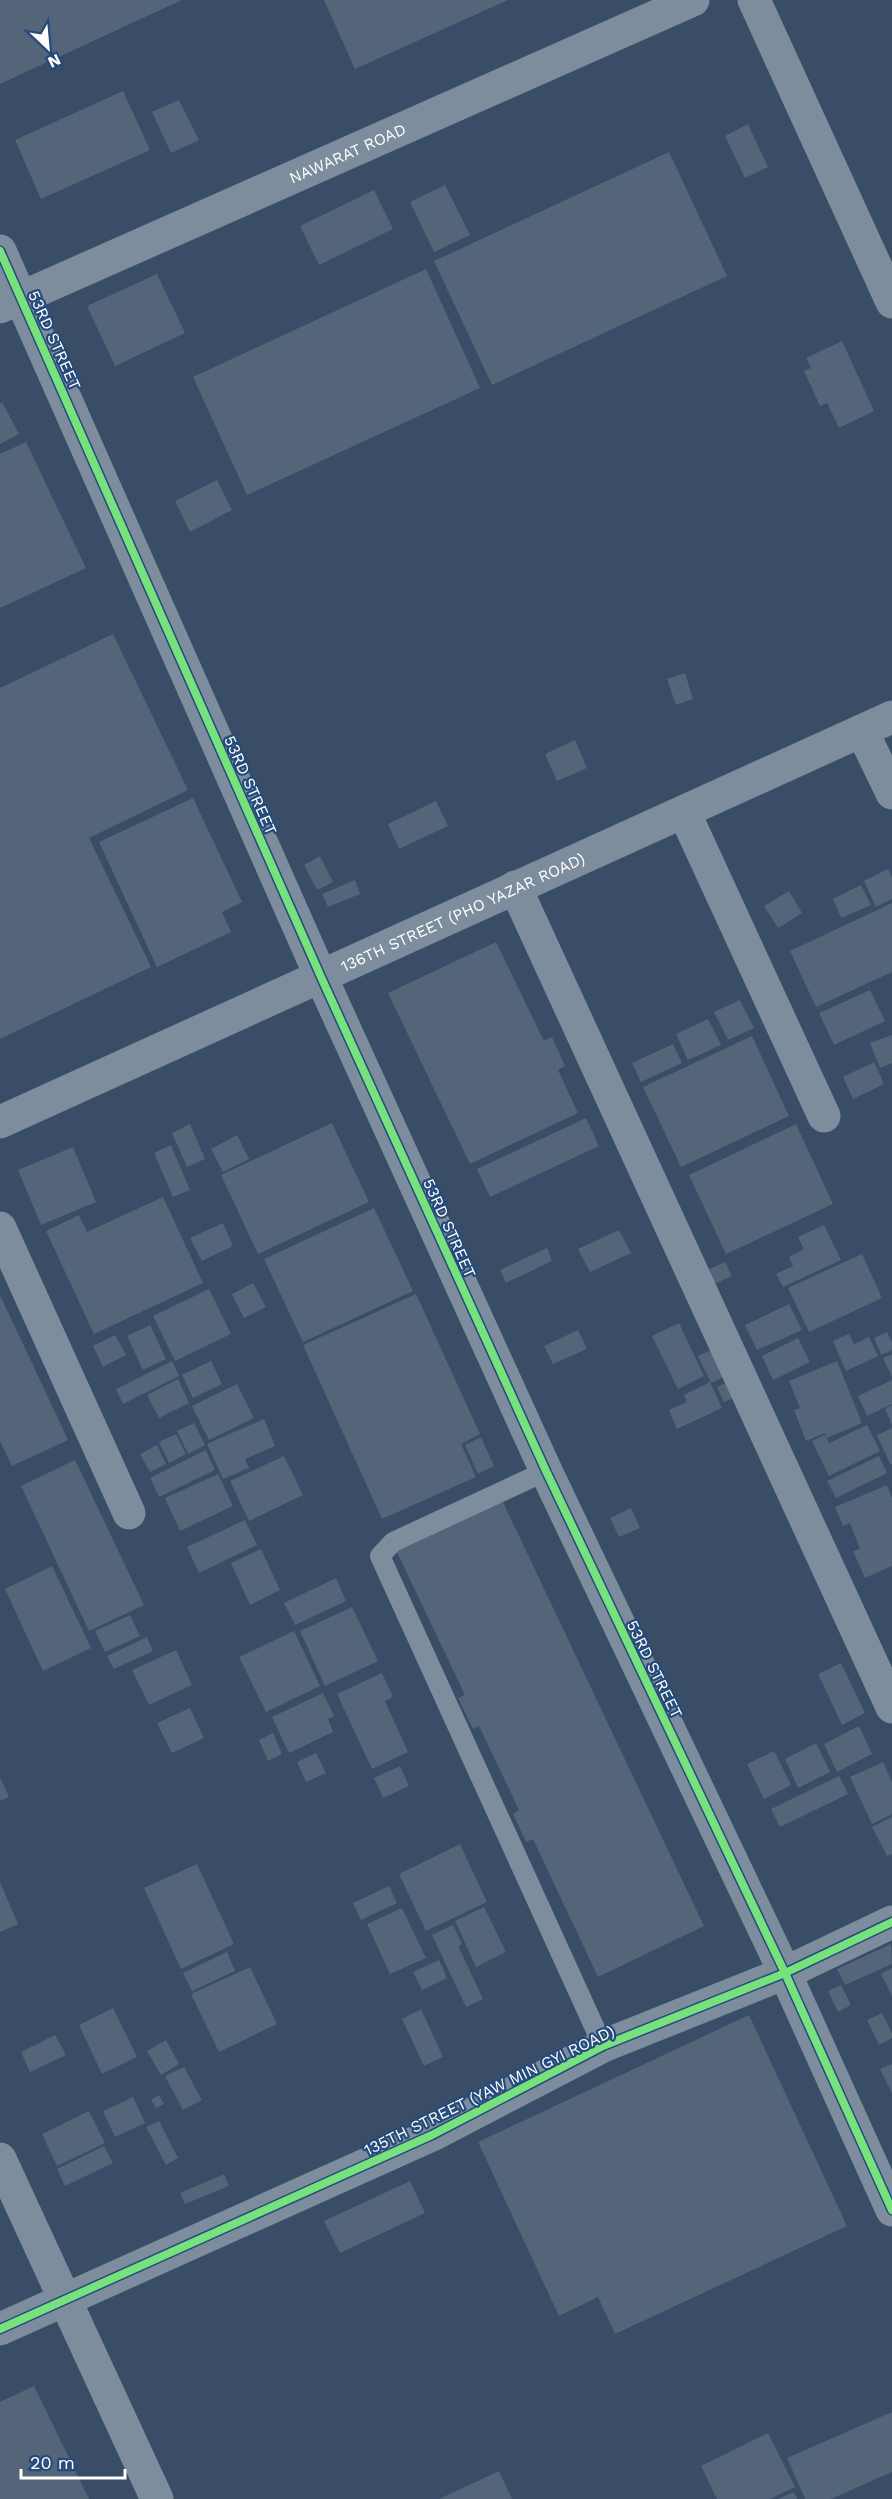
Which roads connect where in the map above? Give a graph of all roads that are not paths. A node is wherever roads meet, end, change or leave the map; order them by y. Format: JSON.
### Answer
{"nodes":[{"id":1,"x":693,"y":0,"type":"edge"},
{"id":2,"x":754,"y":0,"type":"edge"},
{"id":3,"x":0,"y":251,"type":"edge"},
{"id":4,"x":11,"y":302,"type":"edge"},
{"id":5,"x":892,"y":302,"type":"edge"},
{"id":6,"x":892,"y":717,"type":"edge"},
{"id":7,"x":862,"y":731,"type":"junction"},
{"id":8,"x":892,"y":793,"type":"edge"},
{"id":9,"x":684,"y":812,"type":"junction"},
{"id":10,"x":515,"y":886,"type":"junction"},
{"id":11,"x":321,"y":977,"type":"junction"},
{"id":12,"x":824,"y":1116,"type":"dead end"},
{"id":13,"x":0,"y":1122,"type":"edge"},
{"id":14,"x":0,"y":1228,"type":"edge"},
{"id":15,"x":546,"y":1471,"type":"junction"},
{"id":16,"x":129,"y":1514,"type":"dead end"},
{"id":17,"x":892,"y":1707,"type":"edge"},
{"id":18,"x":892,"y":1922,"type":"edge"},
{"id":19,"x":785,"y":1974,"type":"junction"},
{"id":20,"x":603,"y":2046,"type":"junction"},
{"id":21,"x":0,"y":2159,"type":"edge"},
{"id":22,"x":892,"y":2210,"type":"edge"},
{"id":23,"x":64,"y":2301,"type":"junction"},
{"id":24,"x":0,"y":2329,"type":"edge"},
{"id":25,"x":157,"y":2499,"type":"edge"}],
"edges":[{"from":1,"to":4,"type":"street","name":"NAWARAT ROAD"},
{"from":2,"to":5,"type":"street"},
{"from":3,"to":4,"type":"street","name":"53RD STREET"},
{"from":4,"to":11,"type":"street","name":"53RD STREET"},
{"from":6,"to":7,"type":"street","name":"136TH STREET (PHO YAZAR ROAD)"},
{"from":7,"to":8,"type":"street"},
{"from":7,"to":9,"type":"street","name":"136TH STREET (PHO YAZAR ROAD)"},
{"from":9,"to":10,"type":"street","name":"136TH STREET (PHO YAZAR ROAD)"},
{"from":9,"to":12,"type":"street"},
{"from":10,"to":11,"type":"street","name":"136TH STREET (PHO YAZAR ROAD)"},
{"from":10,"to":17,"type":"street"},
{"from":11,"to":13,"type":"street","name":"136TH STREET (PHO YAZAR ROAD)"},
{"from":11,"to":15,"type":"street","name":"53RD STREET"},
{"from":14,"to":16,"type":"street"},
{"from":15,"to":19,"type":"street","name":"53RD STREET"},
{"from":15,"to":20,"type":"lane"},
{"from":18,"to":19,"type":"street","name":"135TH STREET (YAW MIN GYI ROAD)"},
{"from":19,"to":20,"type":"street","name":"135TH STREET (YAW MIN GYI ROAD)"},
{"from":19,"to":22,"type":"street","name":"53RD STREET"},
{"from":20,"to":23,"type":"street","name":"135TH STREET (YAW MIN GYI ROAD)"},
{"from":21,"to":23,"type":"street"},
{"from":23,"to":24,"type":"street","name":"135TH STREET (YAW MIN GYI ROAD)"},
{"from":23,"to":25,"type":"street"}]}
